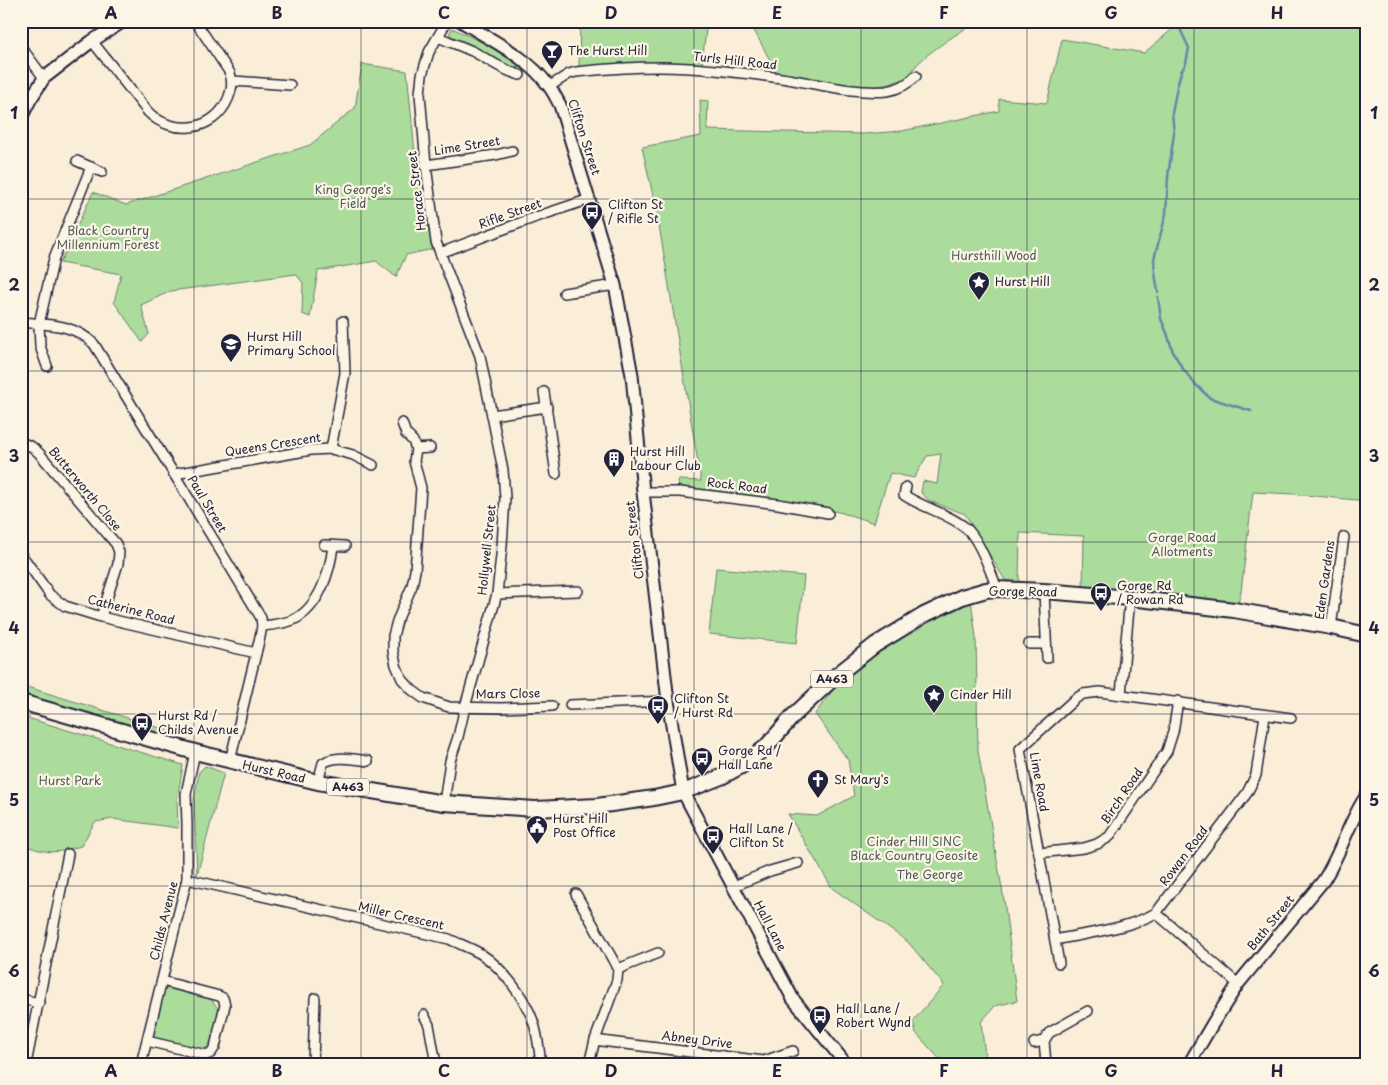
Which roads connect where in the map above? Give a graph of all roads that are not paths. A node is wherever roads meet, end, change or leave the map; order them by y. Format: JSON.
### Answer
{"nodes":[{"id":1,"x":124,"y":21,"type":"edge"},
{"id":2,"x":195,"y":21,"type":"edge"},
{"id":3,"x":447,"y":21,"type":"edge"},
{"id":4,"x":461,"y":21,"type":"edge"},
{"id":5,"x":438,"y":37,"type":"junction"},
{"id":6,"x":92,"y":41,"type":"junction"},
{"id":7,"x":21,"y":47,"type":"edge"},
{"id":8,"x":520,"y":75,"type":"dead end"},
{"id":9,"x":916,"y":76,"type":"dead end"},
{"id":10,"x":44,"y":78,"type":"junction"},
{"id":11,"x":233,"y":81,"type":"junction"},
{"id":12,"x":290,"y":85,"type":"dead end"},
{"id":13,"x":550,"y":86,"type":"junction"},
{"id":14,"x":21,"y":118,"type":"edge"},
{"id":15,"x":512,"y":151,"type":"dead end"},
{"id":16,"x":77,"y":162,"type":"dead end"},
{"id":17,"x":426,"y":165,"type":"junction"},
{"id":18,"x":91,"y":167,"type":"junction"},
{"id":19,"x":102,"y":172,"type":"dead end"},
{"id":20,"x":590,"y":199,"type":"junction"},
{"id":21,"x":440,"y":253,"type":"junction"},
{"id":22,"x":615,"y":285,"type":"junction"},
{"id":23,"x":564,"y":293,"type":"dead end"},
{"id":24,"x":343,"y":321,"type":"dead end"},
{"id":25,"x":21,"y":322,"type":"edge"},
{"id":26,"x":39,"y":324,"type":"junction"},
{"id":27,"x":480,"y":356,"type":"joint"},
{"id":28,"x":47,"y":366,"type":"dead end"},
{"id":29,"x":544,"y":392,"type":"dead end"},
{"id":30,"x":547,"y":407,"type":"junction"},
{"id":31,"x":492,"y":415,"type":"junction"},
{"id":32,"x":402,"y":423,"type":"dead end"},
{"id":33,"x":21,"y":442,"type":"edge"},
{"id":34,"x":430,"y":448,"type":"dead end"},
{"id":35,"x":331,"y":449,"type":"junction"},
{"id":36,"x":416,"y":449,"type":"junction"},
{"id":37,"x":373,"y":465,"type":"dead end"},
{"id":38,"x":174,"y":474,"type":"junction"},
{"id":39,"x":556,"y":474,"type":"dead end"},
{"id":40,"x":906,"y":487,"type":"dead end"},
{"id":41,"x":643,"y":492,"type":"junction"},
{"id":42,"x":828,"y":512,"type":"dead end"},
{"id":43,"x":1344,"y":537,"type":"dead end"},
{"id":44,"x":345,"y":546,"type":"dead end"},
{"id":45,"x":21,"y":555,"type":"edge"},
{"id":46,"x":997,"y":589,"type":"junction"},
{"id":47,"x":578,"y":591,"type":"dead end"},
{"id":48,"x":1044,"y":591,"type":"junction"},
{"id":49,"x":497,"y":594,"type":"junction"},
{"id":50,"x":1130,"y":598,"type":"junction"},
{"id":51,"x":101,"y":617,"type":"junction"},
{"id":52,"x":262,"y":626,"type":"junction"},
{"id":53,"x":1331,"y":627,"type":"junction"},
{"id":54,"x":1367,"y":636,"type":"edge"},
{"id":55,"x":1029,"y":644,"type":"dead end"},
{"id":56,"x":1046,"y":644,"type":"junction"},
{"id":57,"x":256,"y":653,"type":"junction"},
{"id":58,"x":1047,"y":658,"type":"dead end"},
{"id":59,"x":1121,"y":694,"type":"junction"},
{"id":60,"x":668,"y":701,"type":"junction"},
{"id":61,"x":1178,"y":701,"type":"junction"},
{"id":62,"x":21,"y":702,"type":"edge"},
{"id":63,"x":570,"y":705,"type":"dead end"},
{"id":64,"x":552,"y":706,"type":"dead end"},
{"id":65,"x":465,"y":707,"type":"junction"},
{"id":66,"x":1265,"y":715,"type":"junction"},
{"id":67,"x":1291,"y":718,"type":"dead end"},
{"id":68,"x":195,"y":752,"type":"junction"},
{"id":69,"x":230,"y":761,"type":"junction"},
{"id":70,"x":368,"y":761,"type":"dead end"},
{"id":71,"x":318,"y":782,"type":"junction"},
{"id":72,"x":682,"y":792,"type":"junction"},
{"id":73,"x":1367,"y":795,"type":"edge"},
{"id":74,"x":444,"y":803,"type":"junction"},
{"id":75,"x":1039,"y":853,"type":"junction"},
{"id":76,"x":68,"y":854,"type":"dead end"},
{"id":77,"x":798,"y":863,"type":"dead end"},
{"id":78,"x":187,"y":880,"type":"junction"},
{"id":79,"x":734,"y":886,"type":"junction"},
{"id":80,"x":576,"y":894,"type":"dead end"},
{"id":81,"x":1156,"y":913,"type":"junction"},
{"id":82,"x":1055,"y":940,"type":"junction"},
{"id":83,"x":658,"y":953,"type":"dead end"},
{"id":84,"x":1059,"y":963,"type":"dead end"},
{"id":85,"x":618,"y":969,"type":"junction"},
{"id":86,"x":162,"y":981,"type":"junction"},
{"id":87,"x":1238,"y":984,"type":"junction"},
{"id":88,"x":315,"y":998,"type":"dead end"},
{"id":89,"x":21,"y":999,"type":"edge"},
{"id":90,"x":39,"y":1003,"type":"junction"},
{"id":91,"x":424,"y":1015,"type":"dead end"},
{"id":92,"x":1084,"y":1016,"type":"dead end"},
{"id":93,"x":595,"y":1040,"type":"junction"},
{"id":94,"x":147,"y":1041,"type":"junction"},
{"id":95,"x":1044,"y":1041,"type":"junction"},
{"id":96,"x":1034,"y":1043,"type":"dead end"},
{"id":97,"x":793,"y":1051,"type":"dead end"},
{"id":98,"x":26,"y":1064,"type":"edge"},
{"id":99,"x":141,"y":1064,"type":"edge"},
{"id":100,"x":313,"y":1064,"type":"edge"},
{"id":101,"x":436,"y":1064,"type":"edge"},
{"id":102,"x":541,"y":1064,"type":"edge"},
{"id":103,"x":590,"y":1064,"type":"edge"},
{"id":104,"x":846,"y":1064,"type":"edge"},
{"id":105,"x":1046,"y":1064,"type":"edge"},
{"id":106,"x":1189,"y":1064,"type":"edge"}],
"edges":[{"from":1,"to":6,"type":"street"},
{"from":2,"to":11,"type":"street"},
{"from":3,"to":5,"type":"street","name":"Horace Street"},
{"from":4,"to":13,"type":"street","name":"Clifton Street"},
{"from":5,"to":8,"type":"street"},
{"from":5,"to":17,"type":"street","name":"Horace Street"},
{"from":6,"to":10,"type":"street"},
{"from":6,"to":11,"type":"street"},
{"from":7,"to":10,"type":"street"},
{"from":9,"to":13,"type":"street","name":"Turls Hill Road"},
{"from":10,"to":14,"type":"street"},
{"from":11,"to":12,"type":"street"},
{"from":13,"to":20,"type":"street","name":"Clifton Street"},
{"from":15,"to":17,"type":"street","name":"Lime Street"},
{"from":16,"to":18,"type":"street"},
{"from":17,"to":21,"type":"street","name":"Horace Street"},
{"from":18,"to":19,"type":"street"},
{"from":18,"to":26,"type":"street"},
{"from":20,"to":21,"type":"street","name":"Rifle Street"},
{"from":20,"to":22,"type":"street","name":"Clifton Street"},
{"from":21,"to":27,"type":"street","name":"Horace Street"},
{"from":22,"to":23,"type":"street"},
{"from":22,"to":41,"type":"street","name":"Clifton Street"},
{"from":24,"to":35,"type":"street"},
{"from":25,"to":26,"type":"street","name":"Paul Street"},
{"from":26,"to":28,"type":"street"},
{"from":26,"to":38,"type":"street","name":"Paul Street"},
{"from":27,"to":31,"type":"street","name":"Hollywell Street"},
{"from":29,"to":30,"type":"street"},
{"from":30,"to":31,"type":"street"},
{"from":30,"to":39,"type":"street"},
{"from":31,"to":49,"type":"street","name":"Hollywell Street"},
{"from":32,"to":36,"type":"street"},
{"from":33,"to":51,"type":"street","name":"Butterworth Close"},
{"from":34,"to":36,"type":"street"},
{"from":35,"to":37,"type":"street","name":"Queens Crescent"},
{"from":35,"to":38,"type":"street","name":"Queens Crescent"},
{"from":36,"to":65,"type":"street","name":"Mars Close"},
{"from":38,"to":52,"type":"street","name":"Paul Street"},
{"from":40,"to":46,"type":"street"},
{"from":41,"to":42,"type":"street","name":"Rock Road"},
{"from":41,"to":60,"type":"street","name":"Clifton Street"},
{"from":43,"to":53,"type":"street","name":"Eden Gardens"},
{"from":44,"to":52,"type":"street"},
{"from":45,"to":51,"type":"street","name":"Catherine Road"},
{"from":46,"to":48,"type":"main road","name":"Gorge Road","number":"A463"},
{"from":46,"to":72,"type":"main road","name":"Gorge Road","number":"A463"},
{"from":47,"to":49,"type":"street"},
{"from":48,"to":50,"type":"main road","name":"Gorge Road","number":"A463"},
{"from":48,"to":56,"type":"street"},
{"from":49,"to":65,"type":"street","name":"Hollywell Street"},
{"from":50,"to":53,"type":"main road","name":"Gorge Road","number":"A463"},
{"from":50,"to":59,"type":"street"},
{"from":51,"to":57,"type":"street","name":"Catherine Road"},
{"from":52,"to":57,"type":"street"},
{"from":53,"to":54,"type":"main road","name":"Gorge Road","number":"A463"},
{"from":55,"to":56,"type":"street"},
{"from":56,"to":58,"type":"street"},
{"from":57,"to":69,"type":"street"},
{"from":59,"to":61,"type":"street"},
{"from":59,"to":75,"type":"street","name":"Lime Road"},
{"from":60,"to":63,"type":"street"},
{"from":60,"to":72,"type":"street","name":"Clifton Street"},
{"from":61,"to":66,"type":"street"},
{"from":61,"to":75,"type":"street","name":"Birch Road"},
{"from":62,"to":68,"type":"main road","name":"Hurst Road","number":"A463"},
{"from":64,"to":65,"type":"street","name":"Mars Close"},
{"from":65,"to":74,"type":"street","name":"Hollywell Street"},
{"from":66,"to":67,"type":"street"},
{"from":66,"to":81,"type":"street","name":"Rowan Road"},
{"from":68,"to":69,"type":"main road","name":"Hurst Road","number":"A463"},
{"from":68,"to":78,"type":"street","name":"Childs Avenue"},
{"from":69,"to":71,"type":"main road","name":"Hurst Road","number":"A463"},
{"from":70,"to":71,"type":"street"},
{"from":71,"to":74,"type":"main road","name":"Hurst Road","number":"A463"},
{"from":72,"to":74,"type":"main road","name":"Hurst Road","number":"A463"},
{"from":72,"to":79,"type":"street","name":"Hall Lane"},
{"from":73,"to":87,"type":"street","name":"Bath Street"},
{"from":75,"to":82,"type":"street","name":"Lime Road"},
{"from":76,"to":90,"type":"street"},
{"from":77,"to":79,"type":"street"},
{"from":78,"to":86,"type":"street","name":"Childs Avenue"},
{"from":78,"to":102,"type":"street","name":"Miller Crescent"},
{"from":79,"to":104,"type":"street","name":"Hall Lane"},
{"from":80,"to":85,"type":"street"},
{"from":81,"to":82,"type":"street"},
{"from":81,"to":87,"type":"street"},
{"from":82,"to":84,"type":"street","name":"Lime Road"},
{"from":83,"to":85,"type":"street"},
{"from":85,"to":93,"type":"street"},
{"from":86,"to":94,"type":"street","name":"Childs Avenue"},
{"from":86,"to":94,"type":"street"},
{"from":87,"to":106,"type":"street","name":"Bath Street"},
{"from":88,"to":100,"type":"street"},
{"from":89,"to":90,"type":"street"},
{"from":90,"to":98,"type":"street"},
{"from":91,"to":101,"type":"street"},
{"from":92,"to":95,"type":"street"},
{"from":93,"to":97,"type":"street","name":"Abney Drive"},
{"from":93,"to":103,"type":"street"},
{"from":94,"to":99,"type":"street","name":"Childs Avenue"},
{"from":95,"to":96,"type":"street"},
{"from":95,"to":105,"type":"street"}]}
